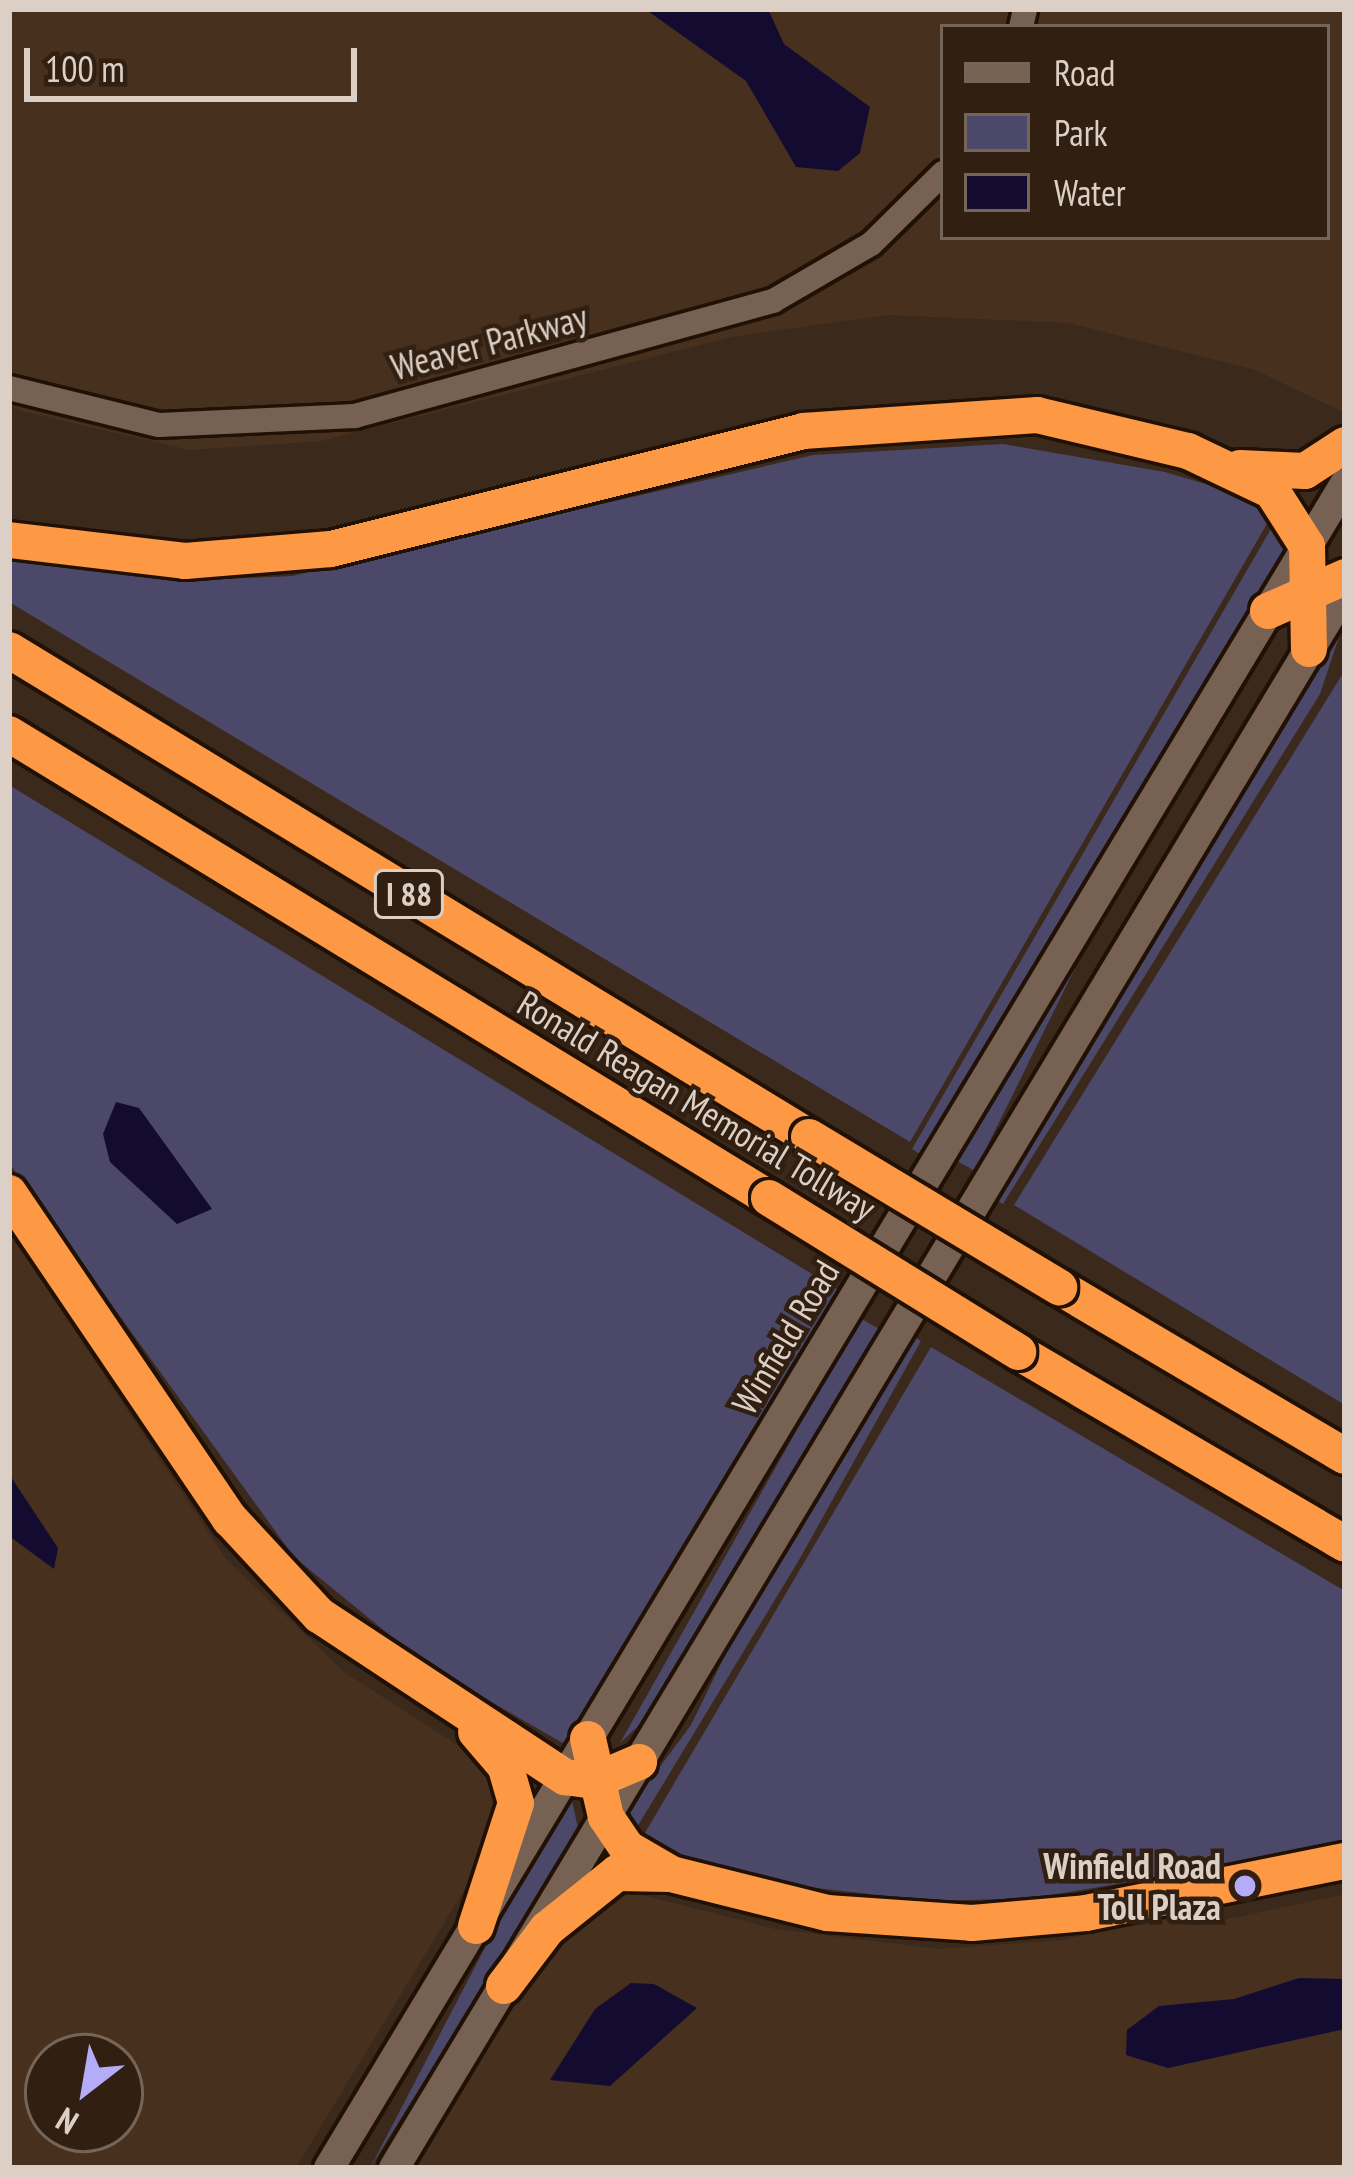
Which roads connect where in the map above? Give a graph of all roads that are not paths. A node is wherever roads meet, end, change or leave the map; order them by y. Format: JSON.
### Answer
{"nodes":[{"id":1,"x":940,"y":176,"type":"edge"},
{"id":2,"x":9,"y":388,"type":"edge"},
{"id":3,"x":1345,"y":445,"type":"edge"},
{"id":4,"x":1240,"y":468,"type":"junction"},
{"id":5,"x":1345,"y":484,"type":"edge"},
{"id":6,"x":9,"y":540,"type":"edge"},
{"id":7,"x":1307,"y":546,"type":"junction"},
{"id":8,"x":1334,"y":585,"type":"edge"},
{"id":9,"x":1268,"y":611,"type":"junction"},
{"id":10,"x":1309,"y":649,"type":"joint"},
{"id":11,"x":9,"y":650,"type":"edge"},
{"id":12,"x":9,"y":734,"type":"edge"},
{"id":13,"x":9,"y":1193,"type":"edge"},
{"id":14,"x":1345,"y":1456,"type":"edge"},
{"id":15,"x":1345,"y":1544,"type":"edge"},
{"id":16,"x":437,"y":1699,"type":"junction"},
{"id":17,"x":588,"y":1739,"type":"joint"},
{"id":18,"x":639,"y":1762,"type":"junction"},
{"id":19,"x":580,"y":1779,"type":"junction"},
{"id":20,"x":606,"y":1817,"type":"junction"},
{"id":21,"x":1345,"y":1861,"type":"edge"},
{"id":22,"x":671,"y":1874,"type":"junction"},
{"id":23,"x":476,"y":1926,"type":"junction"},
{"id":24,"x":504,"y":1986,"type":"junction"},
{"id":25,"x":329,"y":2168,"type":"edge"},
{"id":26,"x":394,"y":2168,"type":"edge"}],
"edges":[{"from":1,"to":2,"type":"street","name":"Weaver Parkway"},
{"from":3,"to":4,"type":"highway"},
{"from":4,"to":6,"type":"highway"},
{"from":4,"to":7,"type":"highway"},
{"from":5,"to":7,"type":"main road","name":"Winfield Road"},
{"from":7,"to":8,"type":"highway"},
{"from":7,"to":9,"type":"main road","name":"Winfield Road"},
{"from":8,"to":9,"type":"highway"},
{"from":8,"to":10,"type":"highway"},
{"from":9,"to":17,"type":"main road","name":"Winfield Road"},
{"from":10,"to":18,"type":"main road"},
{"from":11,"to":14,"type":"highway","name":"Ronald Reagan Memorial Tollway","number":"I 88","bridge":true},
{"from":12,"to":15,"type":"highway","name":"Ronald Reagan Memorial Tollway","number":"I 88","bridge":true},
{"from":13,"to":16,"type":"highway"},
{"from":16,"to":19,"type":"highway"},
{"from":16,"to":23,"type":"highway"},
{"from":17,"to":19,"type":"highway"},
{"from":18,"to":19,"type":"highway"},
{"from":18,"to":20,"type":"main road"},
{"from":19,"to":20,"type":"highway"},
{"from":19,"to":23,"type":"main road"},
{"from":20,"to":22,"type":"highway"},
{"from":20,"to":24,"type":"main road"},
{"from":21,"to":22,"type":"highway"},
{"from":22,"to":24,"type":"highway"},
{"from":23,"to":25,"type":"main road"},
{"from":24,"to":26,"type":"main road"}]}
